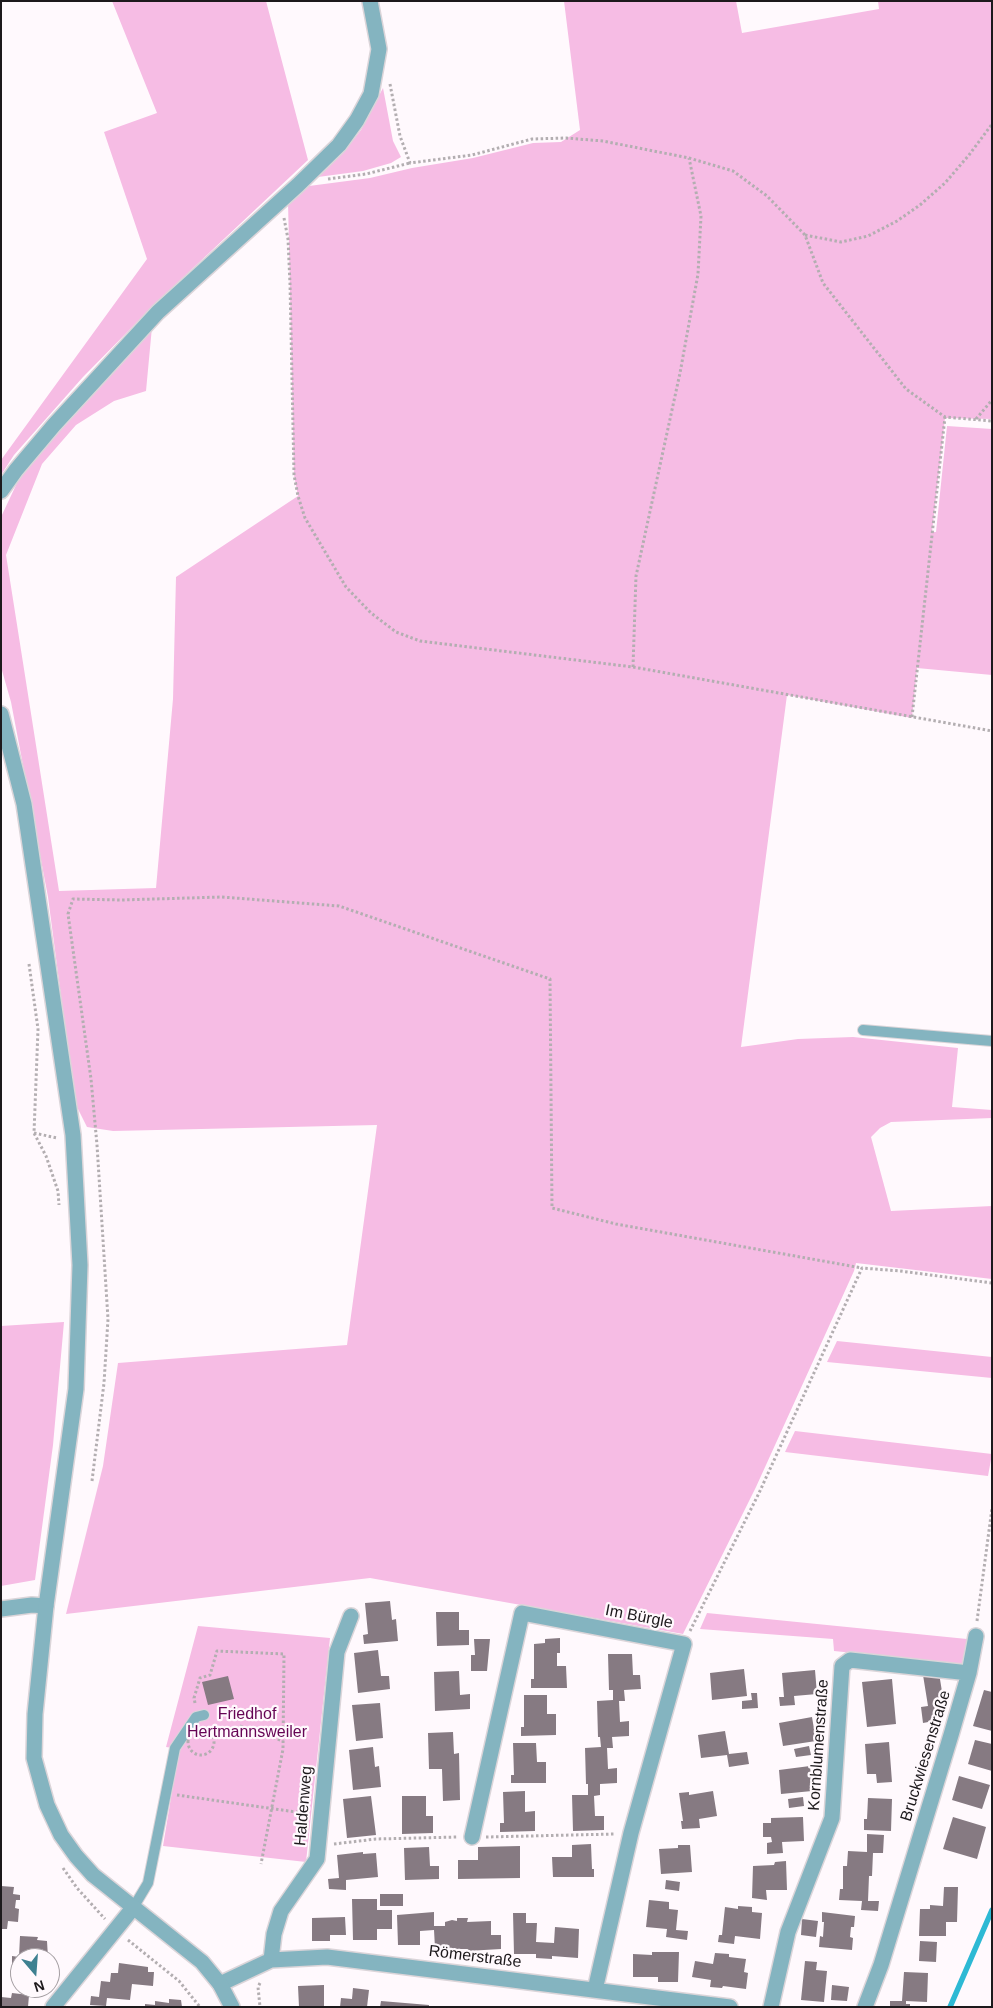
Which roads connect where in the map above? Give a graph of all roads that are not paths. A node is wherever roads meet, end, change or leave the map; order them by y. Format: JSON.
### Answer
{"nodes":[{"id":1,"x":370,"y":1,"type":"edge"},
{"id":2,"x":1,"y":491,"type":"edge"},
{"id":3,"x":1,"y":714,"type":"edge"},
{"id":4,"x":862,"y":1030,"type":"dead end"},
{"id":5,"x":992,"y":1041,"type":"edge"},
{"id":6,"x":46,"y":1606,"type":"junction"},
{"id":7,"x":1,"y":1609,"type":"edge"},
{"id":8,"x":351,"y":1616,"type":"dead end"},
{"id":9,"x":976,"y":1636,"type":"road end"},
{"id":10,"x":969,"y":1673,"type":"junction"},
{"id":11,"x":200,"y":1716,"type":"road end"},
{"id":12,"x":472,"y":1837,"type":"road end"},
{"id":13,"x":133,"y":1908,"type":"junction"},
{"id":14,"x":271,"y":1960,"type":"junction"},
{"id":15,"x":220,"y":1984,"type":"junction"},
{"id":16,"x":595,"y":1990,"type":"junction"},
{"id":17,"x":53,"y":2007,"type":"edge"},
{"id":18,"x":232,"y":2007,"type":"edge"},
{"id":19,"x":730,"y":2007,"type":"edge"},
{"id":20,"x":771,"y":2007,"type":"edge"},
{"id":21,"x":865,"y":2007,"type":"edge"}],
"edges":[{"from":1,"to":2,"type":"street"},
{"from":3,"to":6,"type":"street"},
{"from":4,"to":5,"type":"lane"},
{"from":6,"to":7,"type":"street"},
{"from":6,"to":13,"type":"street"},
{"from":8,"to":14,"type":"street","name":"Haldenweg"},
{"from":9,"to":10,"type":"street","name":"Bruckwiesenstraße"},
{"from":10,"to":20,"type":"street","name":"Kornblumenstraße"},
{"from":10,"to":21,"type":"street","name":"Bruckwiesenstraße"},
{"from":11,"to":13,"type":"lane"},
{"from":12,"to":16,"type":"street","name":"Im Bürgle"},
{"from":13,"to":15,"type":"street"},
{"from":13,"to":17,"type":"street"},
{"from":14,"to":15,"type":"street","name":"Römerstraße"},
{"from":14,"to":16,"type":"street","name":"Römerstraße"},
{"from":15,"to":18,"type":"street"},
{"from":16,"to":19,"type":"street","name":"Römerstraße"}]}
